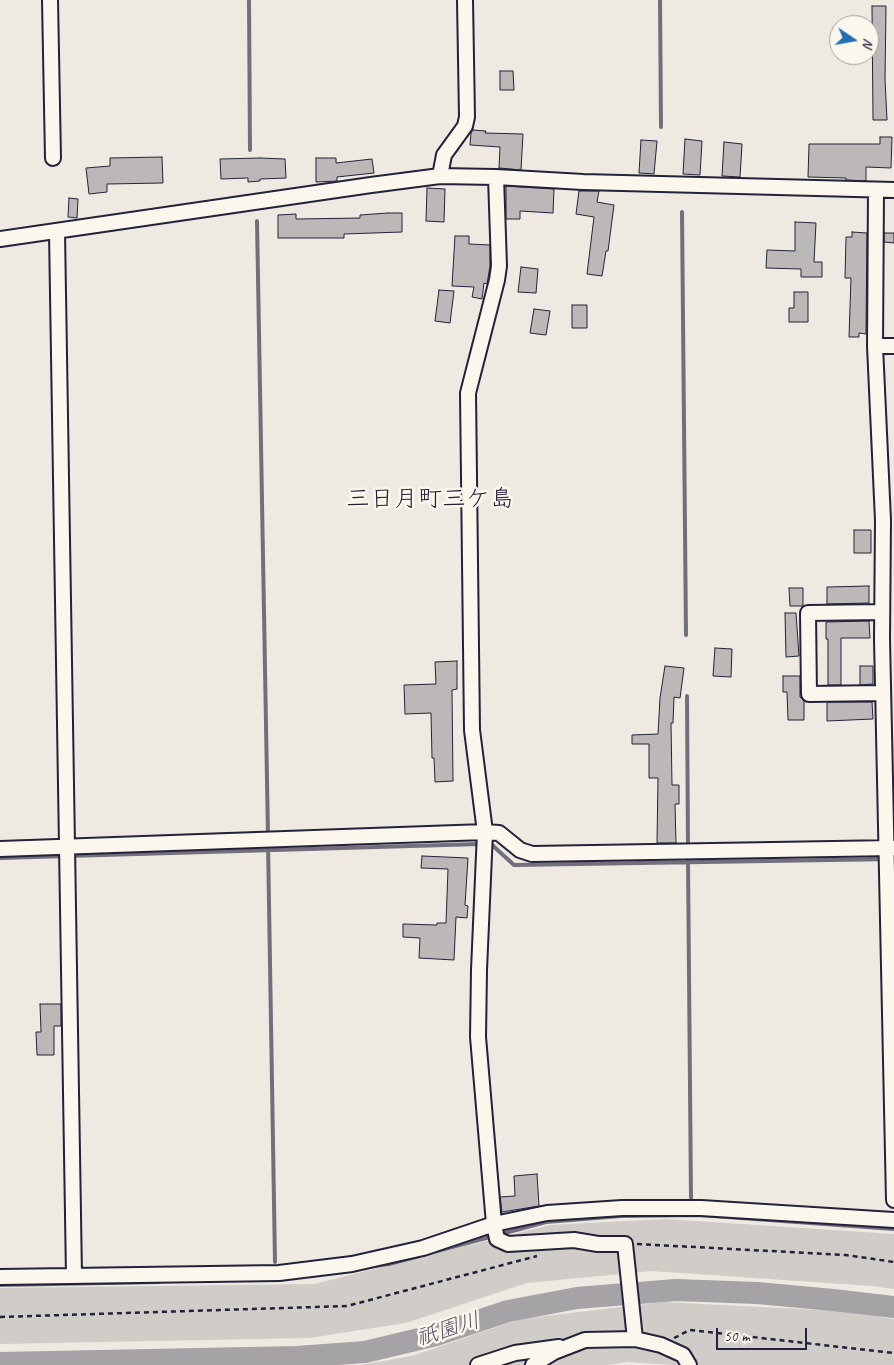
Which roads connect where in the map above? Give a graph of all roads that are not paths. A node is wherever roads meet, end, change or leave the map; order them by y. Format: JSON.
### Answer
{"nodes":[{"id":1,"x":50,"y":0,"type":"edge"},
{"id":2,"x":465,"y":0,"type":"edge"},
{"id":3,"x":53,"y":158,"type":"dead end"},
{"id":4,"x":440,"y":176,"type":"junction"},
{"id":5,"x":496,"y":177,"type":"junction"},
{"id":6,"x":876,"y":190,"type":"junction"},
{"id":7,"x":894,"y":190,"type":"edge"},
{"id":8,"x":58,"y":232,"type":"junction"},
{"id":9,"x":0,"y":239,"type":"edge"},
{"id":10,"x":875,"y":346,"type":"junction"},
{"id":11,"x":894,"y":346,"type":"edge"},
{"id":12,"x":882,"y":612,"type":"junction"},
{"id":13,"x":888,"y":639,"type":"edge"},
{"id":14,"x":883,"y":693,"type":"junction"},
{"id":15,"x":485,"y":832,"type":"junction"},
{"id":16,"x":69,"y":847,"type":"junction"},
{"id":17,"x":890,"y":848,"type":"edge"},
{"id":18,"x":0,"y":849,"type":"edge"},
{"id":19,"x":894,"y":1200,"type":"edge"},
{"id":20,"x":894,"y":1220,"type":"edge"},
{"id":21,"x":494,"y":1224,"type":"junction"},
{"id":22,"x":74,"y":1276,"type":"junction"},
{"id":23,"x":0,"y":1277,"type":"edge"},
{"id":24,"x":635,"y":1339,"type":"junction"},
{"id":25,"x":569,"y":1345,"type":"junction"},
{"id":26,"x":478,"y":1365,"type":"edge"},
{"id":27,"x":533,"y":1365,"type":"edge"},
{"id":28,"x":689,"y":1365,"type":"edge"}],
"edges":[{"from":1,"to":3,"type":"street"},
{"from":2,"to":4,"type":"street"},
{"from":4,"to":5,"type":"street"},
{"from":4,"to":8,"type":"street"},
{"from":5,"to":6,"type":"street"},
{"from":5,"to":15,"type":"street"},
{"from":6,"to":7,"type":"street"},
{"from":6,"to":10,"type":"street"},
{"from":8,"to":9,"type":"street"},
{"from":8,"to":16,"type":"street"},
{"from":10,"to":11,"type":"street"},
{"from":10,"to":12,"type":"street"},
{"from":12,"to":13,"type":"street"},
{"from":12,"to":14,"type":"street"},
{"from":13,"to":14,"type":"street"},
{"from":14,"to":17,"type":"street"},
{"from":15,"to":16,"type":"street"},
{"from":15,"to":17,"type":"street"},
{"from":15,"to":21,"type":"street"},
{"from":16,"to":18,"type":"street"},
{"from":16,"to":22,"type":"street"},
{"from":17,"to":19,"type":"street"},
{"from":20,"to":21,"type":"street"},
{"from":21,"to":22,"type":"street"},
{"from":21,"to":24,"type":"street"},
{"from":22,"to":23,"type":"street"},
{"from":24,"to":25,"type":"street"},
{"from":24,"to":28,"type":"street"},
{"from":25,"to":26,"type":"street"},
{"from":25,"to":27,"type":"street"}]}
